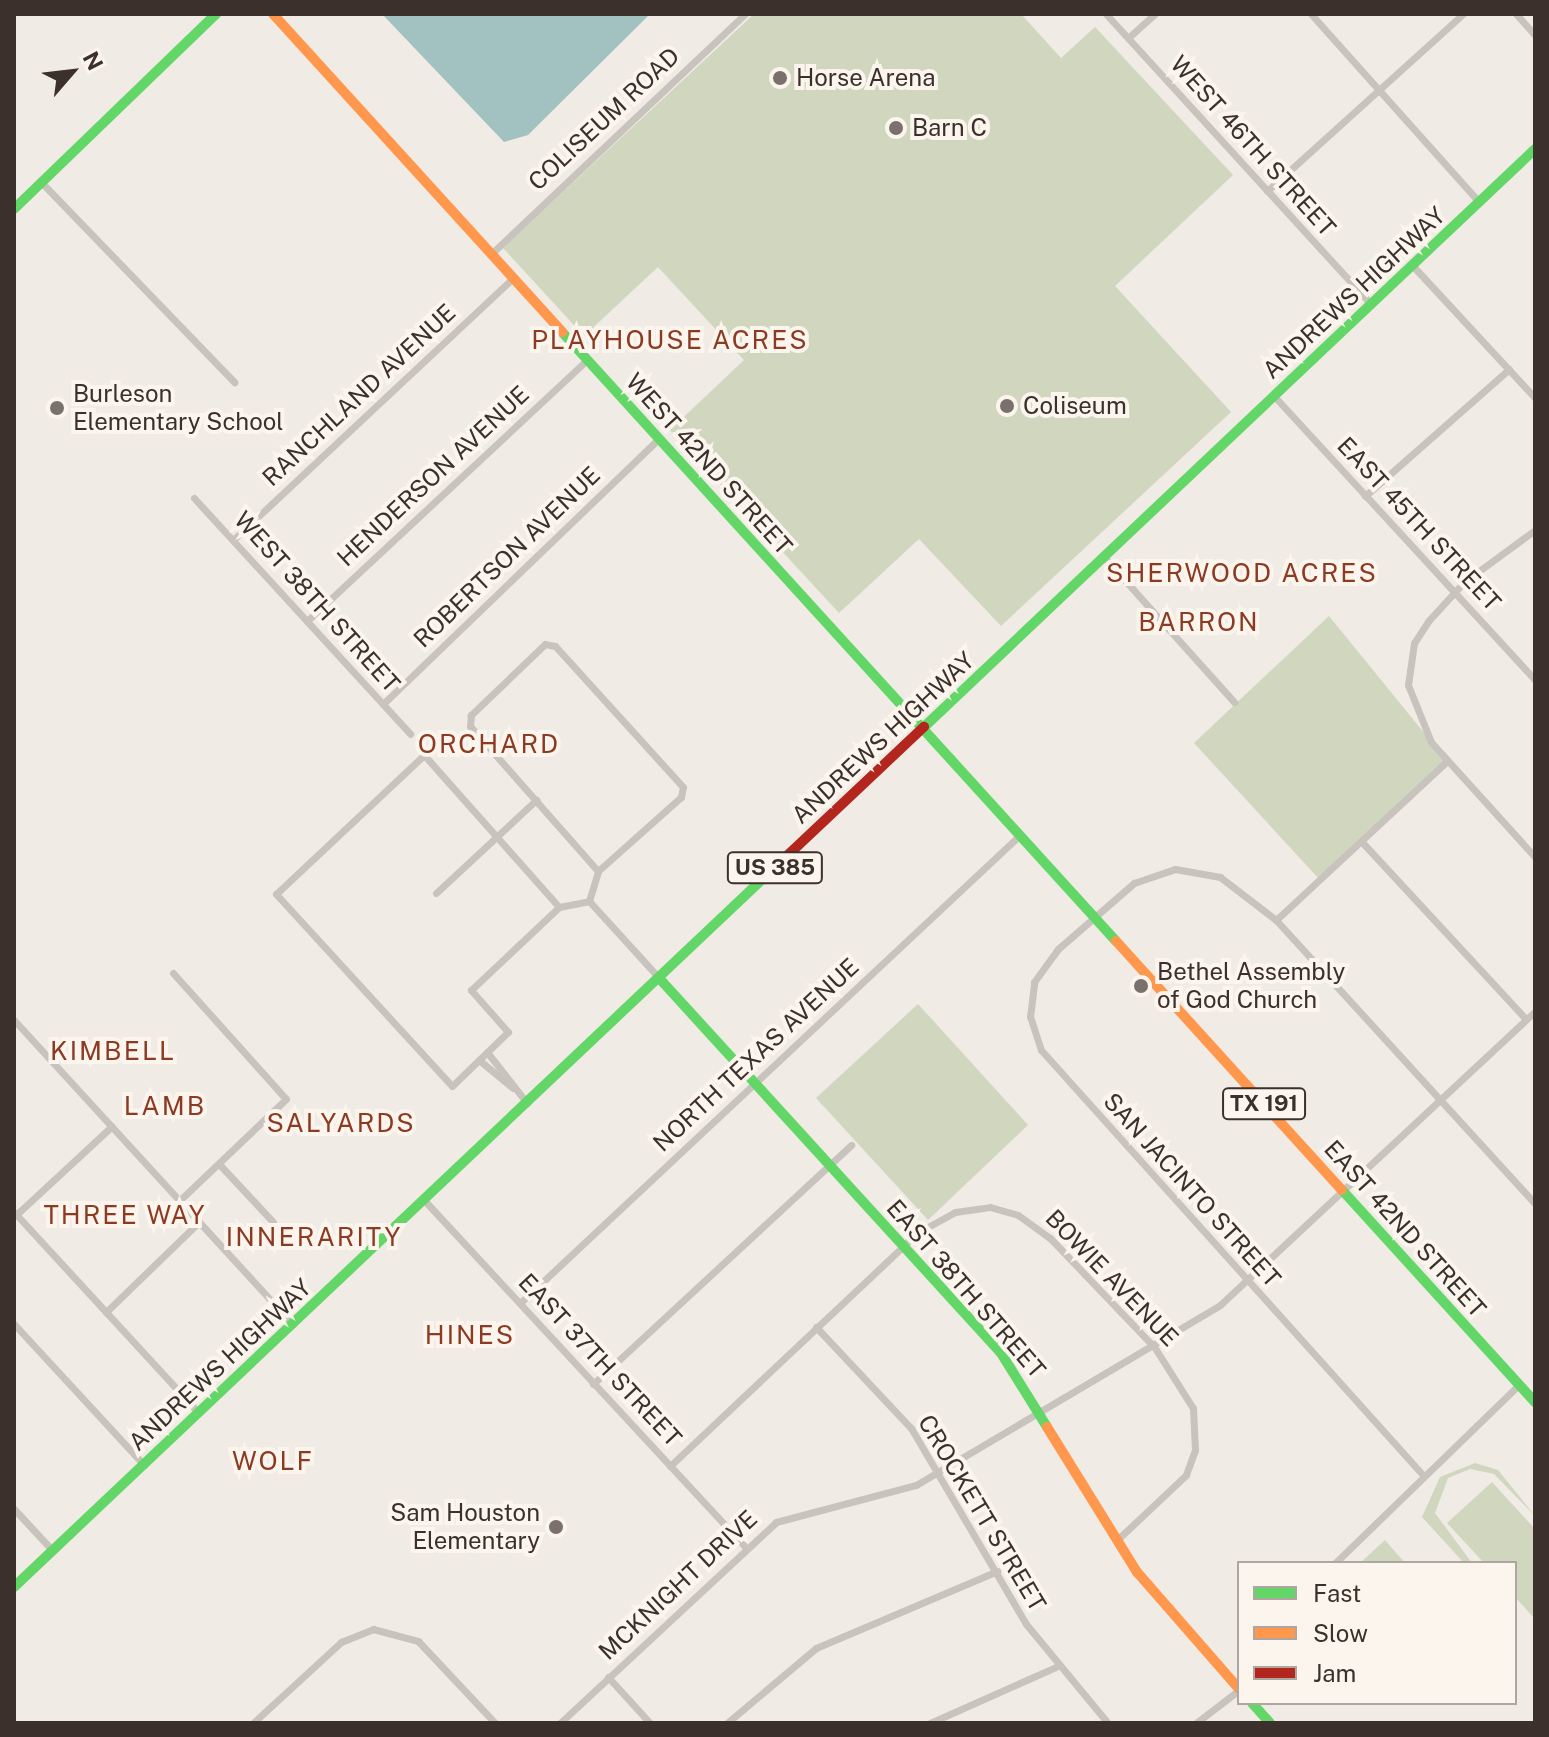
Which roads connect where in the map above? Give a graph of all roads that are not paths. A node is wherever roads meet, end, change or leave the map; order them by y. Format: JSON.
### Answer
{"nodes":[{"id":1,"x":216,"y":14,"type":"edge"},
{"id":2,"x":273,"y":14,"type":"edge"},
{"id":3,"x":745,"y":14,"type":"edge"},
{"id":4,"x":1106,"y":14,"type":"edge"},
{"id":5,"x":1155,"y":14,"type":"edge"},
{"id":6,"x":1311,"y":14,"type":"edge"},
{"id":7,"x":1463,"y":14,"type":"edge"},
{"id":8,"x":1516,"y":14,"type":"edge"},
{"id":9,"x":1535,"y":35,"type":"edge"},
{"id":10,"x":1128,"y":38,"type":"junction"},
{"id":11,"x":1379,"y":90,"type":"junction"},
{"id":12,"x":1535,"y":149,"type":"edge"},
{"id":13,"x":42,"y":183,"type":"junction"},
{"id":14,"x":1267,"y":191,"type":"junction"},
{"id":15,"x":1479,"y":202,"type":"junction"},
{"id":16,"x":14,"y":209,"type":"edge"},
{"id":17,"x":491,"y":254,"type":"junction"},
{"id":18,"x":1412,"y":265,"type":"junction"},
{"id":19,"x":513,"y":278,"type":"junction"},
{"id":20,"x":1371,"y":304,"type":"junction"},
{"id":21,"x":587,"y":360,"type":"junction"},
{"id":22,"x":1509,"y":369,"type":"junction"},
{"id":23,"x":234,"y":382,"type":"dead end"},
{"id":24,"x":1274,"y":396,"type":"junction"},
{"id":25,"x":1535,"y":398,"type":"edge"},
{"id":26,"x":659,"y":439,"type":"junction"},
{"id":27,"x":1365,"y":496,"type":"junction"},
{"id":28,"x":194,"y":498,"type":"dead end"},
{"id":29,"x":1535,"y":530,"type":"edge"},
{"id":30,"x":233,"y":540,"type":"junction"},
{"id":31,"x":1104,"y":557,"type":"junction"},
{"id":32,"x":1454,"y":592,"type":"junction"},
{"id":33,"x":307,"y":621,"type":"junction"},
{"id":34,"x":1535,"y":680,"type":"edge"},
{"id":35,"x":1234,"y":702,"type":"dead end"},
{"id":36,"x":383,"y":704,"type":"junction"},
{"id":37,"x":922,"y":729,"type":"junction"},
{"id":38,"x":410,"y":734,"type":"dead end"},
{"id":39,"x":1447,"y":761,"type":"junction"},
{"id":40,"x":536,"y":800,"type":"junction"},
{"id":41,"x":1020,"y":835,"type":"junction"},
{"id":42,"x":495,"y":836,"type":"junction"},
{"id":43,"x":1361,"y":841,"type":"junction"},
{"id":44,"x":1535,"y":857,"type":"edge"},
{"id":45,"x":598,"y":871,"type":"junction"},
{"id":46,"x":436,"y":893,"type":"dead end"},
{"id":47,"x":589,"y":901,"type":"junction"},
{"id":48,"x":559,"y":907,"type":"junction"},
{"id":49,"x":1093,"y":916,"type":"junction"},
{"id":50,"x":1276,"y":920,"type":"junction"},
{"id":51,"x":173,"y":973,"type":"dead end"},
{"id":52,"x":659,"y":978,"type":"junction"},
{"id":53,"x":1535,"y":1011,"type":"edge"},
{"id":54,"x":1526,"y":1019,"type":"junction"},
{"id":55,"x":14,"y":1020,"type":"edge"},
{"id":56,"x":487,"y":1052,"type":"junction"},
{"id":57,"x":479,"y":1060,"type":"junction"},
{"id":58,"x":755,"y":1083,"type":"junction"},
{"id":59,"x":513,"y":1088,"type":"junction"},
{"id":60,"x":1441,"y":1100,"type":"junction"},
{"id":61,"x":527,"y":1103,"type":"junction"},
{"id":62,"x":112,"y":1126,"type":"junction"},
{"id":63,"x":851,"y":1145,"type":"dead end"},
{"id":64,"x":219,"y":1164,"type":"junction"},
{"id":65,"x":830,"y":1165,"type":"junction"},
{"id":66,"x":1343,"y":1191,"type":"junction"},
{"id":67,"x":180,"y":1200,"type":"junction"},
{"id":68,"x":424,"y":1200,"type":"junction"},
{"id":69,"x":1535,"y":1204,"type":"edge"},
{"id":70,"x":15,"y":1213,"type":"edge"},
{"id":71,"x":199,"y":1222,"type":"junction"},
{"id":72,"x":273,"y":1222,"type":"dead end"},
{"id":73,"x":903,"y":1245,"type":"junction"},
{"id":74,"x":1247,"y":1282,"type":"junction"},
{"id":75,"x":520,"y":1303,"type":"junction"},
{"id":76,"x":106,"y":1312,"type":"junction"},
{"id":77,"x":14,"y":1324,"type":"edge"},
{"id":78,"x":293,"y":1324,"type":"junction"},
{"id":79,"x":816,"y":1327,"type":"junction"},
{"id":80,"x":1155,"y":1348,"type":"junction"},
{"id":81,"x":593,"y":1384,"type":"junction"},
{"id":82,"x":1519,"y":1385,"type":"junction"},
{"id":83,"x":1535,"y":1402,"type":"edge"},
{"id":84,"x":199,"y":1413,"type":"junction"},
{"id":85,"x":1042,"y":1413,"type":"junction"},
{"id":86,"x":144,"y":1465,"type":"junction"},
{"id":87,"x":670,"y":1466,"type":"junction"},
{"id":88,"x":940,"y":1472,"type":"junction"},
{"id":89,"x":1422,"y":1474,"type":"junction"},
{"id":90,"x":14,"y":1509,"type":"edge"},
{"id":91,"x":1116,"y":1542,"type":"junction"},
{"id":92,"x":746,"y":1548,"type":"junction"},
{"id":93,"x":53,"y":1551,"type":"junction"},
{"id":94,"x":1337,"y":1561,"type":"edge"},
{"id":95,"x":997,"y":1571,"type":"junction"},
{"id":96,"x":14,"y":1587,"type":"edge"},
{"id":97,"x":1056,"y":1667,"type":"junction"},
{"id":98,"x":608,"y":1677,"type":"junction"},
{"id":99,"x":1237,"y":1687,"type":"edge"},
{"id":100,"x":1237,"y":1691,"type":"edge"},
{"id":101,"x":1254,"y":1705,"type":"edge"},
{"id":102,"x":253,"y":1723,"type":"edge"},
{"id":103,"x":495,"y":1723,"type":"edge"},
{"id":104,"x":560,"y":1723,"type":"edge"},
{"id":105,"x":650,"y":1723,"type":"edge"},
{"id":106,"x":727,"y":1723,"type":"edge"},
{"id":107,"x":930,"y":1723,"type":"edge"},
{"id":108,"x":1108,"y":1723,"type":"edge"},
{"id":109,"x":1196,"y":1723,"type":"edge"},
{"id":110,"x":1270,"y":1723,"type":"edge"}],
"edges":[{"from":1,"to":13,"type":"main road"},
{"from":2,"to":17,"type":"main road","name":"WEST 42ND STREET","number":"TX 191"},
{"from":3,"to":17,"type":"street","name":"COLISEUM ROAD"},
{"from":4,"to":10,"type":"street","name":"WEST 46TH STREET"},
{"from":5,"to":10,"type":"street"},
{"from":6,"to":11,"type":"street"},
{"from":7,"to":11,"type":"street"},
{"from":8,"to":9,"type":"street"},
{"from":10,"to":14,"type":"street","name":"WEST 46TH STREET"},
{"from":11,"to":14,"type":"street"},
{"from":11,"to":15,"type":"street"},
{"from":12,"to":15,"type":"main road","name":"ANDREWS HIGHWAY","number":"US 385"},
{"from":13,"to":16,"type":"main road"},
{"from":13,"to":23,"type":"street"},
{"from":14,"to":20,"type":"street","name":"WEST 46TH STREET"},
{"from":15,"to":18,"type":"main road","name":"ANDREWS HIGHWAY","number":"US 385"},
{"from":17,"to":19,"type":"main road","name":"WEST 42ND STREET","number":"TX 191"},
{"from":18,"to":20,"type":"main road","name":"ANDREWS HIGHWAY","number":"US 385"},
{"from":18,"to":22,"type":"street"},
{"from":19,"to":21,"type":"main road","name":"WEST 42ND STREET","number":"TX 191"},
{"from":19,"to":30,"type":"street","name":"RANCHLAND AVENUE"},
{"from":20,"to":24,"type":"main road","name":"ANDREWS HIGHWAY","number":"US 385"},
{"from":21,"to":26,"type":"main road","name":"WEST 42ND STREET","number":"TX 191"},
{"from":21,"to":33,"type":"street","name":"HENDERSON AVENUE"},
{"from":22,"to":25,"type":"street"},
{"from":22,"to":27,"type":"street"},
{"from":24,"to":27,"type":"street","name":"EAST 45TH STREET"},
{"from":24,"to":31,"type":"main road","name":"ANDREWS HIGHWAY","number":"US 385"},
{"from":26,"to":36,"type":"street","name":"ROBERTSON AVENUE"},
{"from":26,"to":37,"type":"main road","name":"WEST 42ND STREET","number":"TX 191"},
{"from":27,"to":32,"type":"street","name":"EAST 45TH STREET"},
{"from":28,"to":30,"type":"street","name":"WEST 38TH STREET"},
{"from":29,"to":32,"type":"street"},
{"from":30,"to":33,"type":"street","name":"WEST 38TH STREET"},
{"from":31,"to":35,"type":"street"},
{"from":31,"to":37,"type":"main road","name":"ANDREWS HIGHWAY","number":"US 385"},
{"from":32,"to":34,"type":"street","name":"EAST 45TH STREET"},
{"from":32,"to":39,"type":"street"},
{"from":33,"to":36,"type":"street","name":"WEST 38TH STREET"},
{"from":36,"to":38,"type":"street","name":"WEST 38TH STREET"},
{"from":37,"to":41,"type":"main road","name":"EAST 42ND STREET","number":"TX 191"},
{"from":37,"to":52,"type":"main road","name":"ANDREWS HIGHWAY","number":"US 385"},
{"from":39,"to":43,"type":"street"},
{"from":39,"to":44,"type":"street"},
{"from":40,"to":42,"type":"street"},
{"from":40,"to":45,"type":"street"},
{"from":40,"to":45,"type":"street"},
{"from":41,"to":49,"type":"main road","name":"EAST 42ND STREET","number":"TX 191"},
{"from":41,"to":58,"type":"street","name":"NORTH TEXAS AVENUE"},
{"from":42,"to":46,"type":"street"},
{"from":42,"to":48,"type":"street"},
{"from":42,"to":57,"type":"street"},
{"from":43,"to":50,"type":"street"},
{"from":43,"to":54,"type":"street"},
{"from":45,"to":47,"type":"street"},
{"from":47,"to":48,"type":"street"},
{"from":47,"to":52,"type":"street"},
{"from":48,"to":56,"type":"street"},
{"from":49,"to":50,"type":"street","name":"SAN JACINTO STREET"},
{"from":49,"to":66,"type":"main road","name":"EAST 42ND STREET","number":"TX 191"},
{"from":49,"to":74,"type":"street","name":"SAN JACINTO STREET"},
{"from":50,"to":60,"type":"street","name":"SAN JACINTO STREET"},
{"from":51,"to":64,"type":"street"},
{"from":52,"to":58,"type":"main road","name":"EAST 38TH STREET"},
{"from":52,"to":61,"type":"main road","name":"ANDREWS HIGHWAY","number":"US 385"},
{"from":53,"to":54,"type":"street","name":"MCKNIGHT DRIVE"},
{"from":54,"to":60,"type":"street","name":"MCKNIGHT DRIVE"},
{"from":55,"to":62,"type":"street"},
{"from":56,"to":57,"type":"street"},
{"from":56,"to":59,"type":"street"},
{"from":57,"to":59,"type":"street"},
{"from":58,"to":65,"type":"main road","name":"EAST 38TH STREET"},
{"from":58,"to":75,"type":"street","name":"NORTH TEXAS AVENUE"},
{"from":59,"to":61,"type":"street"},
{"from":60,"to":66,"type":"street","name":"MCKNIGHT DRIVE"},
{"from":60,"to":69,"type":"street","name":"SAN JACINTO STREET"},
{"from":61,"to":68,"type":"main road","name":"ANDREWS HIGHWAY","number":"US 385"},
{"from":62,"to":67,"type":"street"},
{"from":62,"to":70,"type":"street"},
{"from":63,"to":65,"type":"street"},
{"from":64,"to":67,"type":"street"},
{"from":64,"to":72,"type":"street"},
{"from":65,"to":73,"type":"main road","name":"EAST 38TH STREET"},
{"from":65,"to":81,"type":"street"},
{"from":66,"to":74,"type":"street","name":"MCKNIGHT DRIVE"},
{"from":66,"to":82,"type":"main road","name":"EAST 42ND STREET","number":"TX 191"},
{"from":67,"to":71,"type":"street"},
{"from":68,"to":75,"type":"street","name":"EAST 37TH STREET"},
{"from":68,"to":78,"type":"main road","name":"ANDREWS HIGHWAY","number":"US 385"},
{"from":70,"to":76,"type":"street"},
{"from":71,"to":76,"type":"street"},
{"from":71,"to":78,"type":"street"},
{"from":73,"to":79,"type":"street","name":"BOWIE AVENUE"},
{"from":73,"to":80,"type":"street","name":"BOWIE AVENUE"},
{"from":73,"to":85,"type":"main road","name":"EAST 38TH STREET"},
{"from":74,"to":80,"type":"street","name":"MCKNIGHT DRIVE"},
{"from":74,"to":89,"type":"street","name":"SAN JACINTO STREET"},
{"from":75,"to":81,"type":"street","name":"EAST 37TH STREET"},
{"from":76,"to":84,"type":"street"},
{"from":77,"to":86,"type":"street"},
{"from":78,"to":84,"type":"main road","name":"ANDREWS HIGHWAY","number":"US 385"},
{"from":79,"to":87,"type":"street","name":"BOWIE AVENUE"},
{"from":79,"to":88,"type":"street","name":"CROCKETT STREET"},
{"from":80,"to":85,"type":"street","name":"MCKNIGHT DRIVE"},
{"from":80,"to":91,"type":"street","name":"BOWIE AVENUE"},
{"from":81,"to":87,"type":"street","name":"EAST 37TH STREET"},
{"from":82,"to":83,"type":"main road","name":"EAST 42ND STREET","number":"TX 191"},
{"from":82,"to":89,"type":"street"},
{"from":84,"to":86,"type":"main road","name":"ANDREWS HIGHWAY","number":"US 385"},
{"from":85,"to":88,"type":"street","name":"MCKNIGHT DRIVE"},
{"from":85,"to":91,"type":"main road","name":"EAST 38TH STREET"},
{"from":86,"to":93,"type":"main road","name":"ANDREWS HIGHWAY","number":"US 385"},
{"from":87,"to":92,"type":"street","name":"EAST 37TH STREET"},
{"from":88,"to":92,"type":"street","name":"MCKNIGHT DRIVE"},
{"from":88,"to":95,"type":"street","name":"CROCKETT STREET"},
{"from":89,"to":94,"type":"street"},
{"from":90,"to":93,"type":"street"},
{"from":91,"to":99,"type":"main road","name":"EAST 38TH STREET"},
{"from":92,"to":98,"type":"street","name":"MCKNIGHT DRIVE"},
{"from":93,"to":96,"type":"main road","name":"ANDREWS HIGHWAY","number":"US 385"},
{"from":95,"to":97,"type":"street","name":"CROCKETT STREET"},
{"from":95,"to":106,"type":"street"},
{"from":97,"to":107,"type":"street"},
{"from":97,"to":108,"type":"street","name":"CROCKETT STREET"},
{"from":98,"to":104,"type":"street","name":"MCKNIGHT DRIVE"},
{"from":98,"to":105,"type":"street"},
{"from":100,"to":109,"type":"street"},
{"from":101,"to":110,"type":"main road"},
{"from":102,"to":103,"type":"street"}]}
